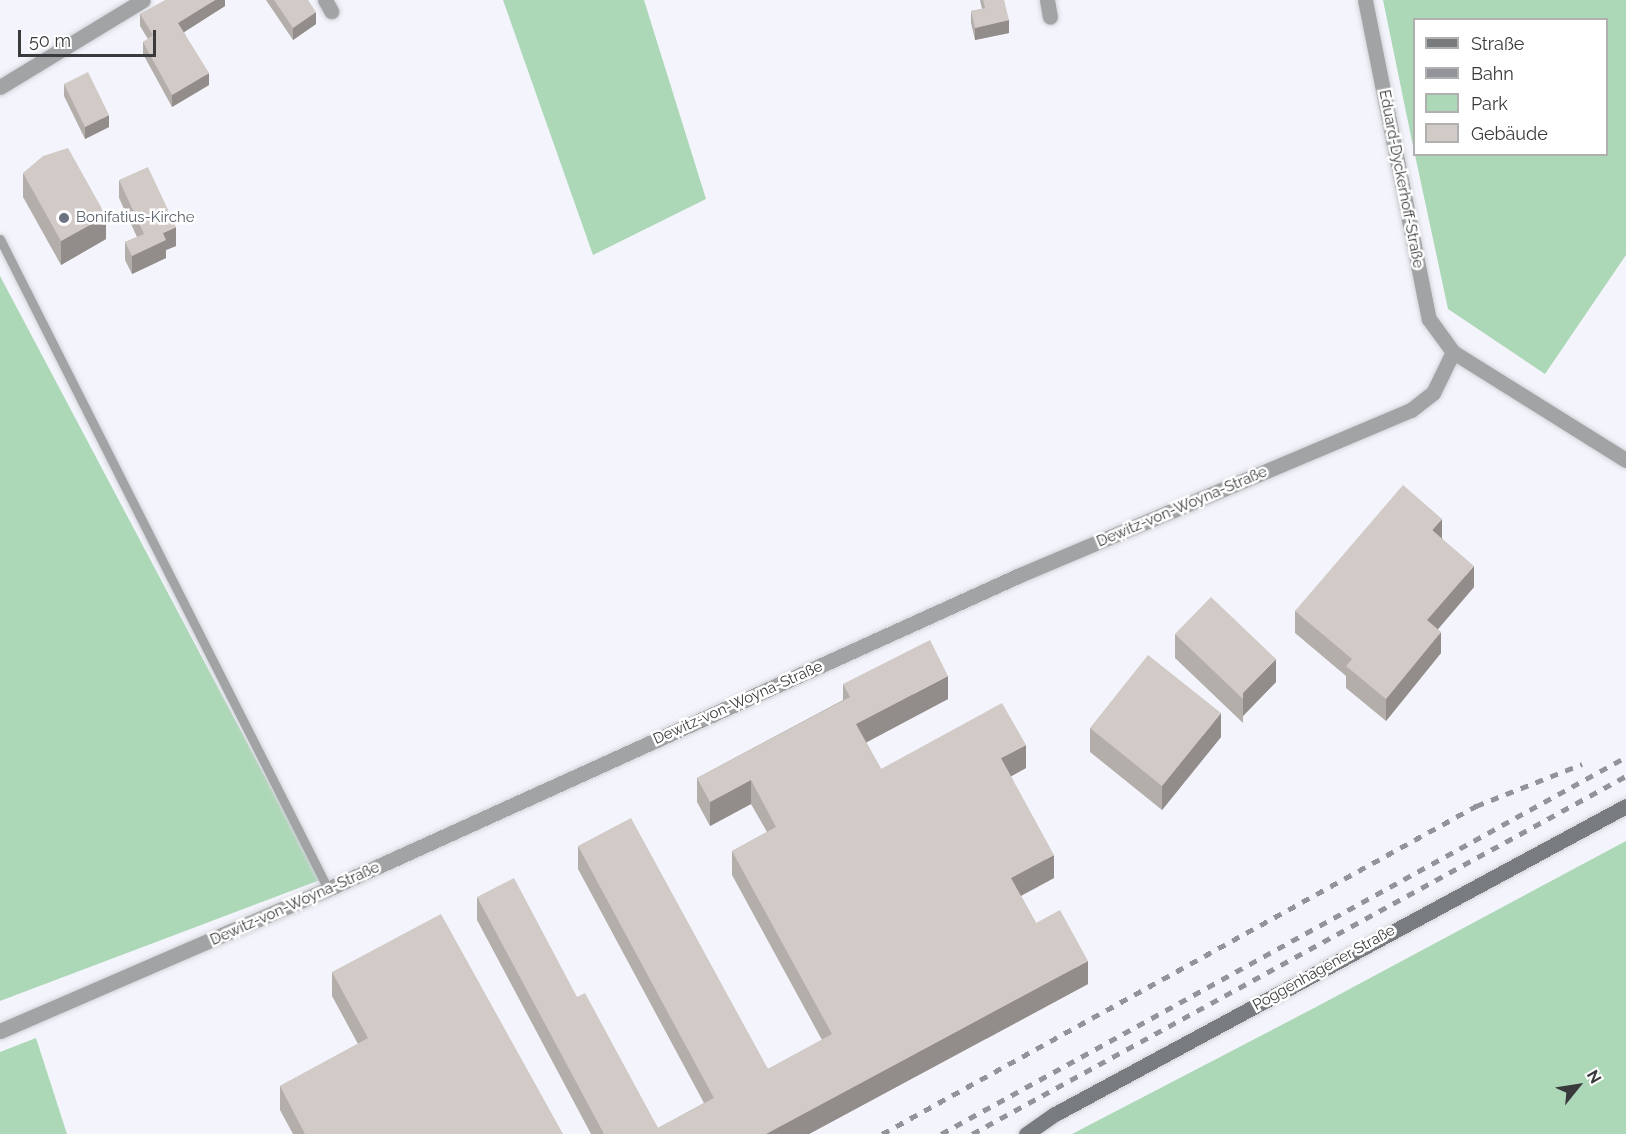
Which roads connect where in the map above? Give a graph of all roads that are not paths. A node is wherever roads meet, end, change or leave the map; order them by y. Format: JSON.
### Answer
{"nodes":[{"id":1,"x":143,"y":0,"type":"edge"},
{"id":2,"x":1047,"y":0,"type":"edge"},
{"id":3,"x":1365,"y":0,"type":"edge"},
{"id":4,"x":1050,"y":17,"type":"dead end"},
{"id":5,"x":0,"y":87,"type":"edge"},
{"id":6,"x":0,"y":239,"type":"edge"},
{"id":7,"x":1453,"y":352,"type":"junction"},
{"id":8,"x":1626,"y":460,"type":"edge"},
{"id":9,"x":1626,"y":806,"type":"edge"},
{"id":10,"x":328,"y":889,"type":"junction"},
{"id":11,"x":0,"y":1031,"type":"edge"},
{"id":12,"x":1026,"y":1134,"type":"edge"}],
"edges":[{"from":1,"to":5,"type":"street"},
{"from":2,"to":4,"type":"street"},
{"from":3,"to":7,"type":"street","name":"Eduard-Dyckerhoff-Straße"},
{"from":6,"to":10,"type":"lane"},
{"from":7,"to":8,"type":"street"},
{"from":7,"to":10,"type":"street","name":"Dewitz-von-Woyna-Straße"},
{"from":9,"to":12,"type":"street","name":"Poggenhagener Straße"},
{"from":10,"to":11,"type":"street","name":"Dewitz-von-Woyna-Straße"}]}
